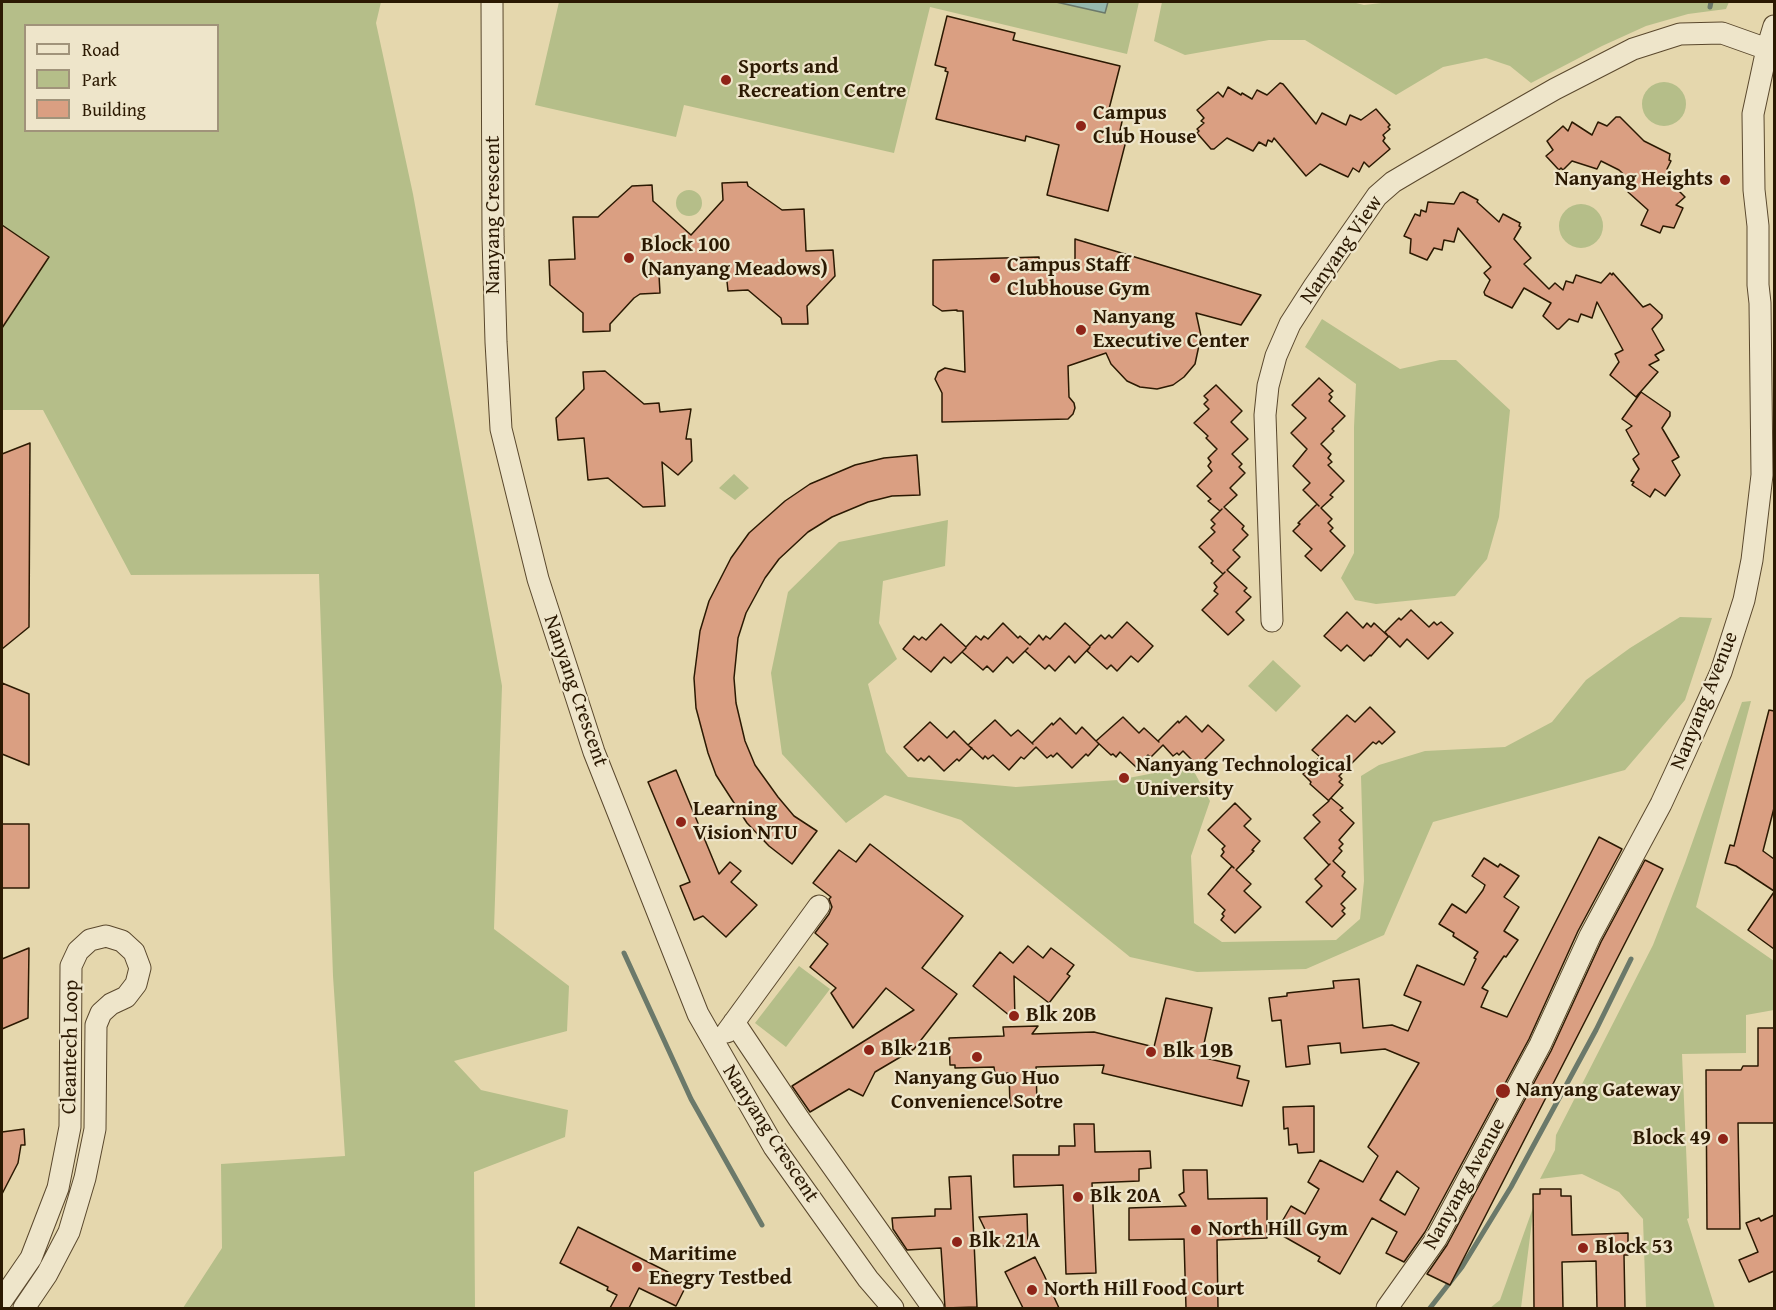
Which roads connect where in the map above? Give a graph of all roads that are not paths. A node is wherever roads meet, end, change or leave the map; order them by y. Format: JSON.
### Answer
{"nodes":[{"id":1,"x":492,"y":2,"type":"edge"},
{"id":2,"x":1774,"y":26,"type":"edge"},
{"id":3,"x":1767,"y":49,"type":"junction"},
{"id":4,"x":1272,"y":621,"type":"dead end"},
{"id":5,"x":819,"y":906,"type":"dead end"},
{"id":6,"x":734,"y":1022,"type":"junction"},
{"id":7,"x":716,"y":1047,"type":"junction"},
{"id":8,"x":2,"y":1300,"type":"edge"},
{"id":9,"x":24,"y":1308,"type":"edge"},
{"id":10,"x":893,"y":1308,"type":"edge"},
{"id":11,"x":933,"y":1308,"type":"edge"},
{"id":12,"x":1387,"y":1308,"type":"edge"}],
"edges":[{"from":1,"to":7,"type":"street","name":"Nanyang Crescent"},
{"from":2,"to":3,"type":"street","name":"Nanyang Avenue"},
{"from":3,"to":4,"type":"street","name":"Nanyang View"},
{"from":3,"to":12,"type":"street","name":"Nanyang Avenue"},
{"from":5,"to":6,"type":"street"},
{"from":6,"to":7,"type":"street"},
{"from":6,"to":11,"type":"street"},
{"from":7,"to":10,"type":"street","name":"Nanyang Crescent"},
{"from":8,"to":9,"type":"street","name":"Cleantech Loop"}]}
